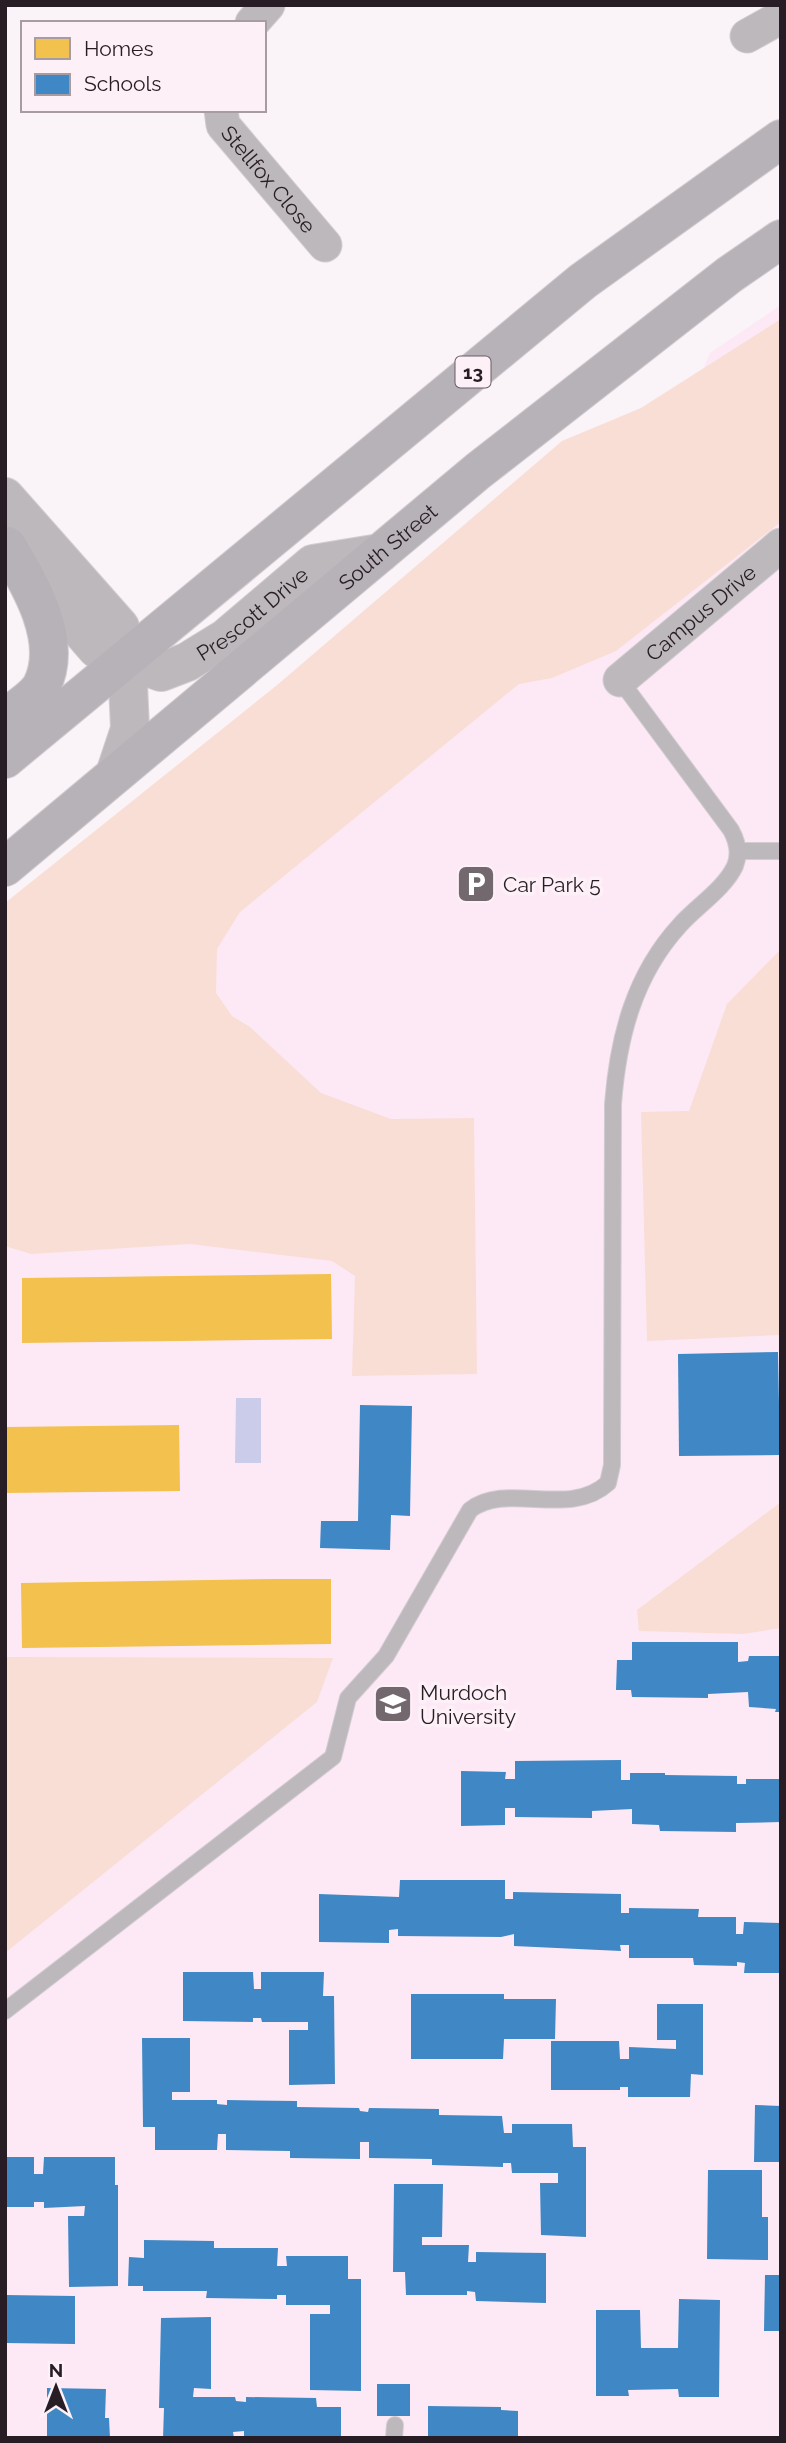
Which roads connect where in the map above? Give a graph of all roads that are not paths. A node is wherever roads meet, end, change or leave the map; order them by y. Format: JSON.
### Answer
{"nodes":[{"id":1,"x":268,"y":5,"type":"edge"},
{"id":2,"x":781,"y":17,"type":"edge"},
{"id":3,"x":254,"y":21,"type":"edge"},
{"id":4,"x":747,"y":36,"type":"dead end"},
{"id":5,"x":221,"y":112,"type":"edge"},
{"id":6,"x":781,"y":139,"type":"edge"},
{"id":7,"x":781,"y":239,"type":"edge"},
{"id":8,"x":325,"y":245,"type":"dead end"},
{"id":9,"x":5,"y":497,"type":"edge"},
{"id":10,"x":6,"y":544,"type":"edge"},
{"id":11,"x":781,"y":545,"type":"edge"},
{"id":12,"x":380,"y":552,"type":"junction"},
{"id":13,"x":104,"y":607,"type":"junction"},
{"id":14,"x":177,"y":618,"type":"junction"},
{"id":15,"x":127,"y":661,"type":"junction"},
{"id":16,"x":620,"y":680,"type":"joint"},
{"id":17,"x":5,"y":718,"type":"edge"},
{"id":18,"x":5,"y":759,"type":"edge"},
{"id":19,"x":115,"y":774,"type":"junction"},
{"id":20,"x":738,"y":851,"type":"junction"},
{"id":21,"x":781,"y":851,"type":"edge"},
{"id":22,"x":5,"y":867,"type":"edge"},
{"id":23,"x":5,"y":2011,"type":"edge"}],
"edges":[{"from":1,"to":3,"type":"street"},
{"from":2,"to":4,"type":"street"},
{"from":5,"to":8,"type":"street","name":"Stellfox Close"},
{"from":6,"to":14,"type":"highway","number":"13"},
{"from":7,"to":12,"type":"highway","name":"South Street"},
{"from":9,"to":13,"type":"street"},
{"from":10,"to":15,"type":"street","name":"Prescott Drive"},
{"from":10,"to":17,"type":"highway"},
{"from":11,"to":16,"type":"street","name":"Campus Drive"},
{"from":12,"to":15,"type":"street","name":"Prescott Drive"},
{"from":12,"to":19,"type":"highway","name":"South Street"},
{"from":13,"to":14,"type":"street","name":"Prescott Drive"},
{"from":13,"to":15,"type":"street"},
{"from":14,"to":15,"type":"highway","number":"13"},
{"from":15,"to":18,"type":"highway","number":"13"},
{"from":15,"to":19,"type":"street"},
{"from":16,"to":20,"type":"lane"},
{"from":19,"to":22,"type":"highway","name":"South Street"},
{"from":20,"to":21,"type":"lane"},
{"from":20,"to":23,"type":"lane"}]}
